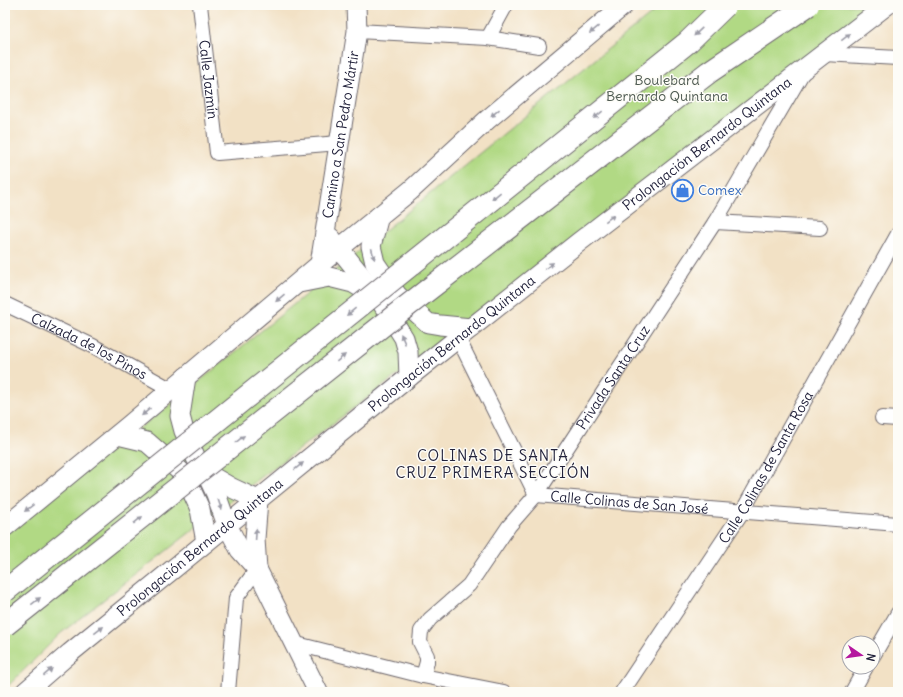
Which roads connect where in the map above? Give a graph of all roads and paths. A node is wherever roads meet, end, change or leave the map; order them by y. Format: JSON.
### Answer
{"nodes":[{"id":1,"x":200,"y":5,"type":"edge"},
{"id":2,"x":356,"y":5,"type":"edge"},
{"id":3,"x":506,"y":5,"type":"edge"},
{"id":4,"x":624,"y":5,"type":"edge"},
{"id":5,"x":726,"y":5,"type":"edge"},
{"id":6,"x":808,"y":5,"type":"edge"},
{"id":7,"x":887,"y":5,"type":"edge"},
{"id":8,"x":357,"y":31,"type":"junction"},
{"id":9,"x":488,"y":38,"type":"junction"},
{"id":10,"x":539,"y":46,"type":"dead end"},
{"id":11,"x":824,"y":54,"type":"junction"},
{"id":12,"x":898,"y":58,"type":"edge"},
{"id":13,"x":808,"y":65,"type":"junction"},
{"id":14,"x":339,"y":143,"type":"junction"},
{"id":15,"x":379,"y":216,"type":"junction"},
{"id":16,"x":715,"y":222,"type":"junction"},
{"id":17,"x":820,"y":228,"type":"dead end"},
{"id":18,"x":325,"y":231,"type":"junction"},
{"id":19,"x":898,"y":234,"type":"edge"},
{"id":20,"x":339,"y":248,"type":"junction"},
{"id":21,"x":320,"y":264,"type":"junction"},
{"id":22,"x":296,"y":284,"type":"junction"},
{"id":23,"x":378,"y":297,"type":"junction"},
{"id":24,"x":5,"y":304,"type":"edge"},
{"id":25,"x":464,"y":333,"type":"junction"},
{"id":26,"x":409,"y":377,"type":"junction"},
{"id":27,"x":186,"y":378,"type":"junction"},
{"id":28,"x":172,"y":390,"type":"junction"},
{"id":29,"x":882,"y":418,"type":"dead end"},
{"id":30,"x":898,"y":419,"type":"edge"},
{"id":31,"x":118,"y":435,"type":"junction"},
{"id":32,"x":206,"y":473,"type":"junction"},
{"id":33,"x":536,"y":495,"type":"junction"},
{"id":34,"x":258,"y":500,"type":"junction"},
{"id":35,"x":742,"y":512,"type":"junction"},
{"id":36,"x":898,"y":524,"type":"edge"},
{"id":37,"x":226,"y":525,"type":"junction"},
{"id":38,"x":5,"y":527,"type":"edge"},
{"id":39,"x":206,"y":542,"type":"junction"},
{"id":40,"x":257,"y":569,"type":"junction"},
{"id":41,"x":5,"y":590,"type":"edge"},
{"id":42,"x":898,"y":612,"type":"edge"},
{"id":43,"x":5,"y":625,"type":"edge"},
{"id":44,"x":881,"y":642,"type":"edge"},
{"id":45,"x":293,"y":643,"type":"junction"},
{"id":46,"x":862,"y":675,"type":"edge"},
{"id":47,"x":423,"y":676,"type":"junction"},
{"id":48,"x":25,"y":692,"type":"edge"},
{"id":49,"x":228,"y":692,"type":"edge"},
{"id":50,"x":318,"y":692,"type":"edge"},
{"id":51,"x":504,"y":692,"type":"edge"},
{"id":52,"x":622,"y":692,"type":"edge"},
{"id":53,"x":852,"y":692,"type":"edge"}],
"edges":[{"from":1,"to":14,"type":"street","name":"Calle Jazmín"},
{"from":2,"to":8,"type":"street","name":"Camino a San Pedro Mártir"},
{"from":3,"to":9,"type":"street"},
{"from":4,"to":15,"type":"street","one_way":true},
{"from":5,"to":41,"type":"main road","one_way":true,"bridge":true},
{"from":43,"to":6,"type":"main road","one_way":true,"bridge":true},
{"from":11,"to":7,"type":"street","name":"Prolongación Bernardo Quintana","one_way":true},
{"from":8,"to":9,"type":"street"},
{"from":8,"to":14,"type":"street","name":"Camino a San Pedro Mártir"},
{"from":9,"to":10,"type":"street"},
{"from":11,"to":12,"type":"street"},
{"from":11,"to":13,"type":"street","name":"Prolongación Bernardo Quintana"},
{"from":13,"to":16,"type":"street","name":"Privada Santa Cruz"},
{"from":25,"to":13,"type":"street","name":"Prolongación Bernardo Quintana","one_way":true},
{"from":14,"to":18,"type":"street","name":"Camino a San Pedro Mártir"},
{"from":15,"to":20,"type":"street"},
{"from":15,"to":25,"type":"street","one_way":true},
{"from":16,"to":17,"type":"street"},
{"from":16,"to":33,"type":"street","name":"Privada Santa Cruz"},
{"from":18,"to":20,"type":"street"},
{"from":18,"to":21,"type":"street","name":"Camino a San Pedro Mártir"},
{"from":19,"to":35,"type":"street","name":"Calle Colinas de Santa Rosa"},
{"from":20,"to":21,"type":"street"},
{"from":20,"to":23,"type":"street"},
{"from":21,"to":22,"type":"street"},
{"from":22,"to":23,"type":"street"},
{"from":22,"to":27,"type":"street","one_way":true},
{"from":26,"to":23,"type":"street","one_way":true},
{"from":24,"to":28,"type":"street","name":"Calzada de los Pinos"},
{"from":25,"to":26,"type":"street","name":"Prolongación Bernardo Quintana"},
{"from":25,"to":33,"type":"street","name":"Calle Colinas de San José"},
{"from":34,"to":26,"type":"street","name":"Prolongación Bernardo Quintana","one_way":true},
{"from":27,"to":28,"type":"street"},
{"from":27,"to":32,"type":"street"},
{"from":28,"to":31,"type":"street","one_way":true},
{"from":29,"to":30,"type":"street"},
{"from":31,"to":38,"type":"street","one_way":true},
{"from":31,"to":39,"type":"street"},
{"from":32,"to":34,"type":"street"},
{"from":32,"to":37,"type":"street","one_way":true},
{"from":33,"to":35,"type":"street","name":"Calle Colinas de San José"},
{"from":33,"to":47,"type":"street","name":"Privada Santa Cruz"},
{"from":34,"to":37,"type":"street","name":"Prolongación Bernardo Quintana"},
{"from":40,"to":34,"type":"street","one_way":true},
{"from":35,"to":36,"type":"street","name":"Calle Colinas de San José"},
{"from":35,"to":52,"type":"street","name":"Calle Colinas de Santa Rosa"},
{"from":37,"to":39,"type":"street","name":"Prolongación Bernardo Quintana"},
{"from":37,"to":40,"type":"street"},
{"from":48,"to":39,"type":"street","name":"Prolongación Bernardo Quintana","one_way":true},
{"from":40,"to":45,"type":"street"},
{"from":40,"to":49,"type":"street"},
{"from":42,"to":44,"type":"street"},
{"from":45,"to":47,"type":"street"},
{"from":45,"to":50,"type":"street"},
{"from":46,"to":53,"type":"street"},
{"from":47,"to":51,"type":"street"}]}
